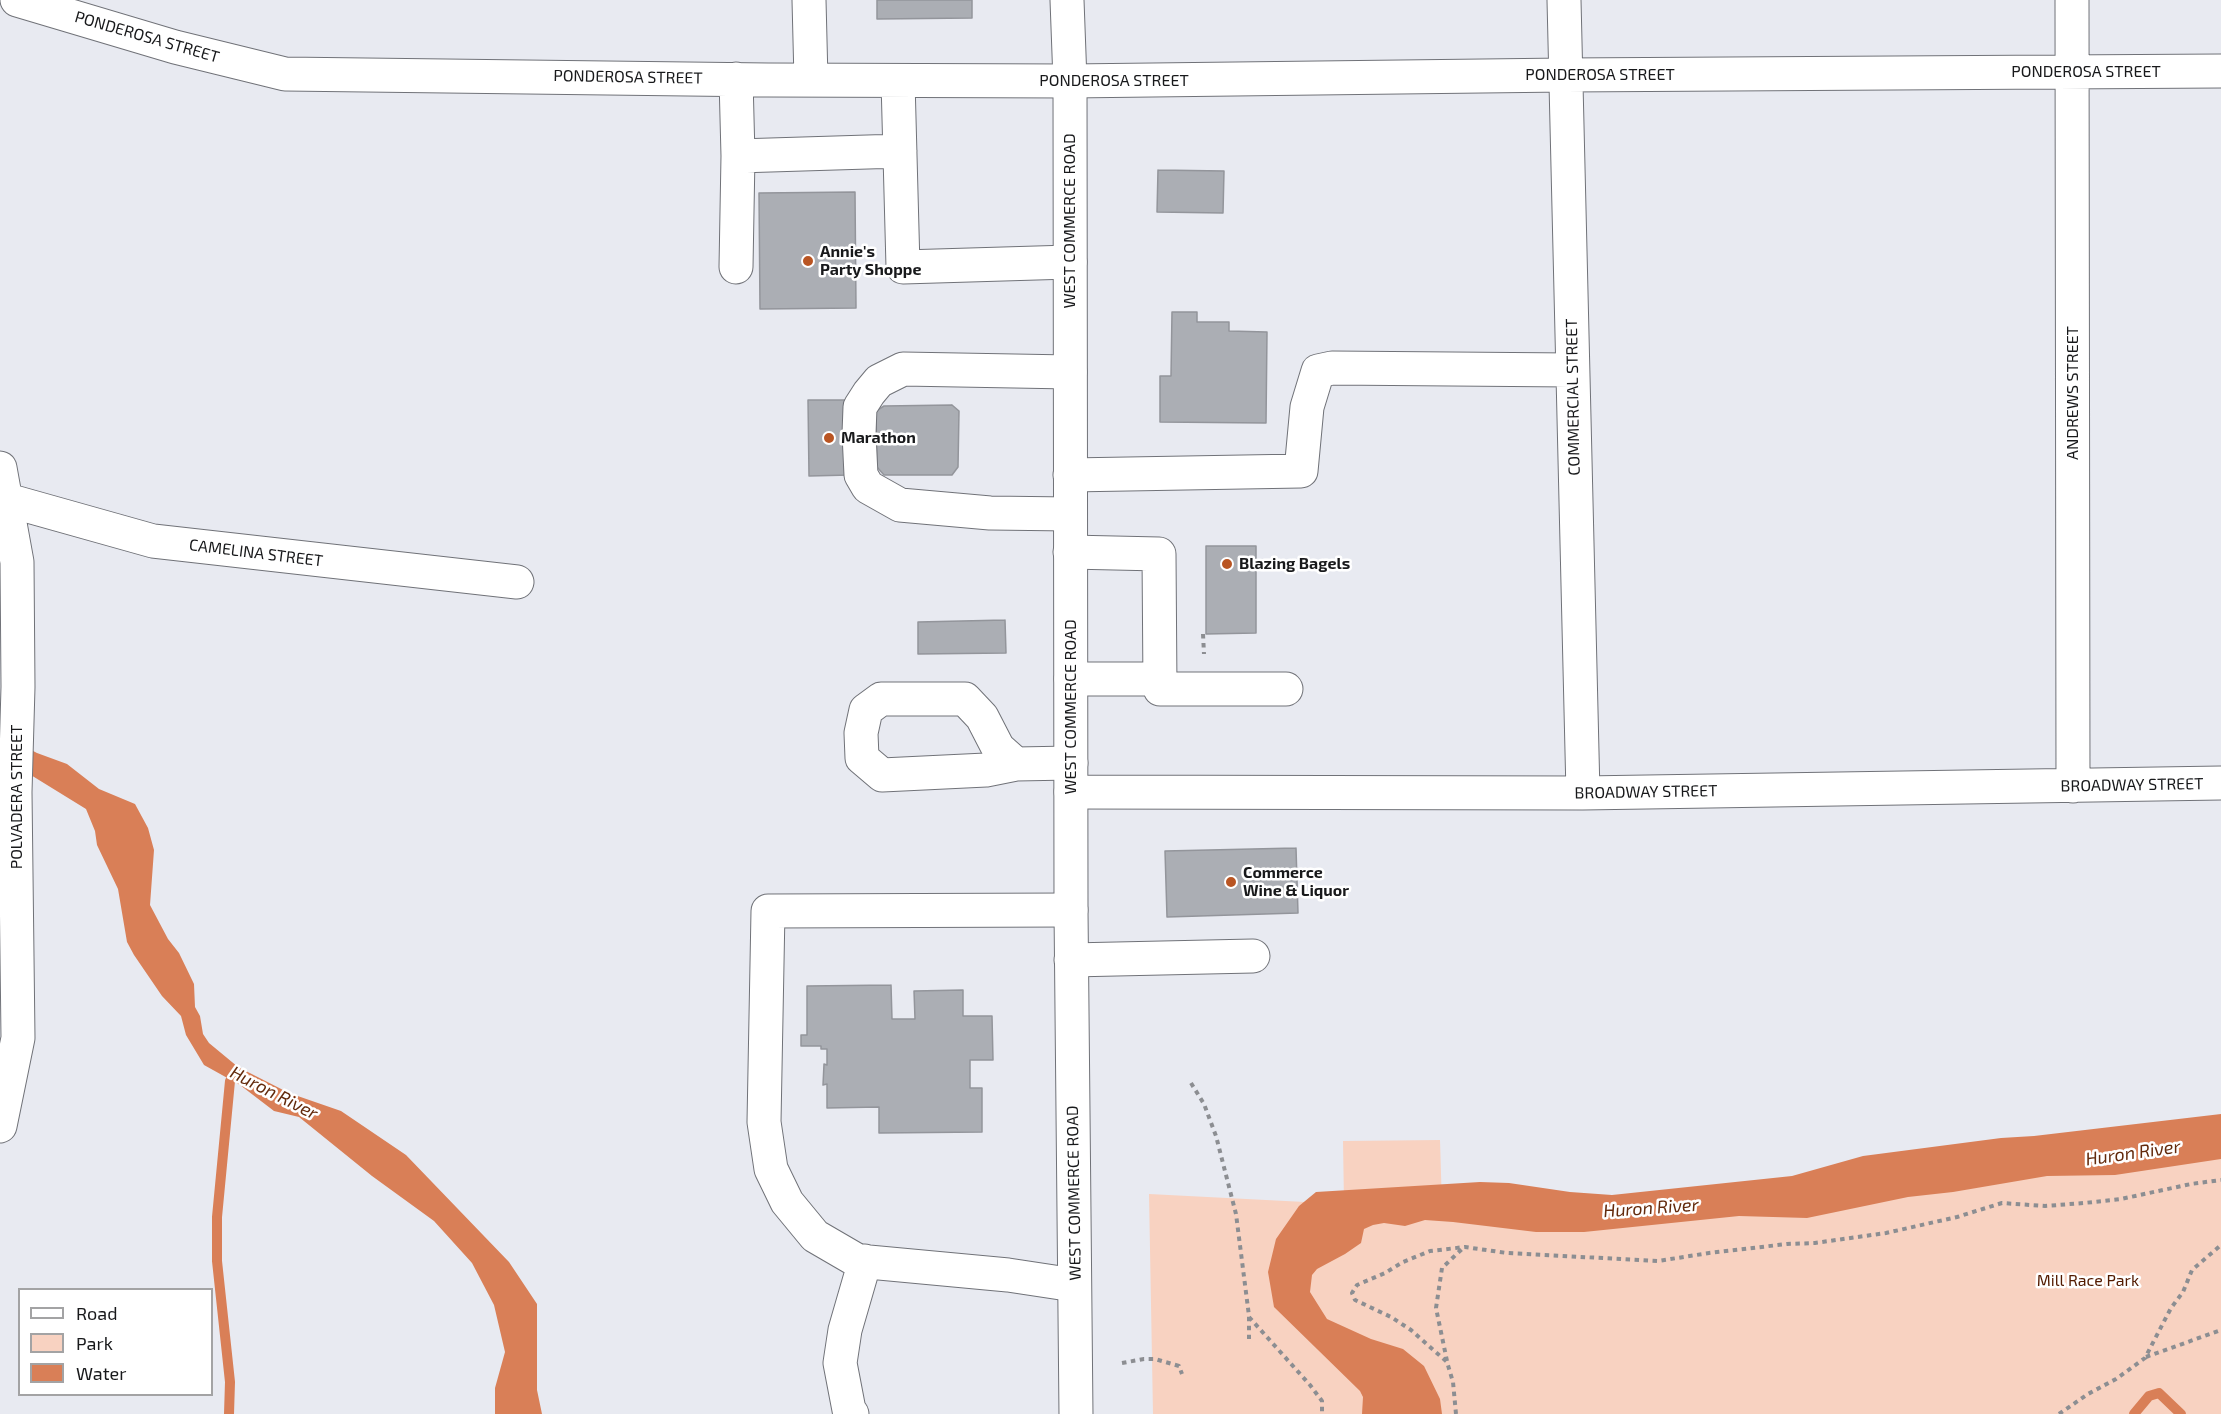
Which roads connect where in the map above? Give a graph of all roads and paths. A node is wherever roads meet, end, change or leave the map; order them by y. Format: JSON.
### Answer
{"nodes":[{"id":1,"x":17,"y":0,"type":"edge"},
{"id":2,"x":809,"y":0,"type":"edge"},
{"id":3,"x":1067,"y":0,"type":"edge"},
{"id":4,"x":1564,"y":0,"type":"edge"},
{"id":5,"x":2072,"y":0,"type":"edge"},
{"id":6,"x":2221,"y":71,"type":"edge"},
{"id":7,"x":2073,"y":72,"type":"junction"},
{"id":8,"x":1565,"y":75,"type":"junction"},
{"id":9,"x":736,"y":79,"type":"junction"},
{"id":10,"x":811,"y":80,"type":"junction"},
{"id":11,"x":898,"y":81,"type":"junction"},
{"id":12,"x":1070,"y":81,"type":"junction"},
{"id":13,"x":900,"y":151,"type":"junction"},
{"id":14,"x":738,"y":156,"type":"junction"},
{"id":15,"x":1070,"y":262,"type":"junction"},
{"id":16,"x":736,"y":267,"type":"dead end"},
{"id":17,"x":1572,"y":370,"type":"junction"},
{"id":18,"x":1070,"y":372,"type":"junction"},
{"id":19,"x":0,"y":468,"type":"edge"},
{"id":20,"x":1071,"y":475,"type":"junction"},
{"id":21,"x":3,"y":499,"type":"edge"},
{"id":22,"x":1070,"y":514,"type":"junction"},
{"id":23,"x":1070,"y":552,"type":"junction"},
{"id":24,"x":517,"y":582,"type":"dead end"},
{"id":25,"x":1203,"y":634,"type":"dead end"},
{"id":26,"x":1204,"y":656,"type":"dead end"},
{"id":27,"x":1071,"y":679,"type":"junction"},
{"id":28,"x":1160,"y":679,"type":"junction"},
{"id":29,"x":1286,"y":689,"type":"dead end"},
{"id":30,"x":1016,"y":764,"type":"dead end"},
{"id":31,"x":1071,"y":777,"type":"junction"},
{"id":32,"x":2221,"y":783,"type":"edge"},
{"id":33,"x":2073,"y":786,"type":"junction"},
{"id":34,"x":1582,"y":793,"type":"junction"},
{"id":35,"x":1071,"y":910,"type":"junction"},
{"id":36,"x":1252,"y":956,"type":"dead end"},
{"id":37,"x":1071,"y":960,"type":"junction"},
{"id":38,"x":8,"y":1048,"type":"edge"},
{"id":39,"x":1191,"y":1083,"type":"dead end"},
{"id":40,"x":0,"y":1126,"type":"edge"},
{"id":41,"x":2221,"y":1180,"type":"edge"},
{"id":42,"x":2221,"y":1245,"type":"edge"},
{"id":43,"x":1465,"y":1247,"type":"junction"},
{"id":44,"x":865,"y":1262,"type":"junction"},
{"id":45,"x":1074,"y":1285,"type":"junction"},
{"id":46,"x":1249,"y":1316,"type":"junction"},
{"id":47,"x":2221,"y":1330,"type":"edge"},
{"id":48,"x":1249,"y":1339,"type":"dead end"},
{"id":49,"x":2145,"y":1358,"type":"junction"},
{"id":50,"x":1447,"y":1362,"type":"junction"},
{"id":51,"x":1122,"y":1363,"type":"dead end"},
{"id":52,"x":1182,"y":1374,"type":"dead end"},
{"id":53,"x":852,"y":1414,"type":"edge"},
{"id":54,"x":1076,"y":1414,"type":"edge"},
{"id":55,"x":1322,"y":1414,"type":"edge"},
{"id":56,"x":1456,"y":1414,"type":"edge"},
{"id":57,"x":2059,"y":1414,"type":"edge"}],
"edges":[{"from":1,"to":9,"type":"street","name":"PONDEROSA STREET"},
{"from":2,"to":10,"type":"street"},
{"from":3,"to":12,"type":"street","name":"WEST COMMERCE ROAD"},
{"from":4,"to":8,"type":"street","name":"COMMERCIAL STREET"},
{"from":5,"to":7,"type":"street","name":"ANDREWS STREET"},
{"from":6,"to":7,"type":"street","name":"PONDEROSA STREET"},
{"from":7,"to":8,"type":"street","name":"PONDEROSA STREET"},
{"from":7,"to":33,"type":"street","name":"ANDREWS STREET"},
{"from":8,"to":12,"type":"street","name":"PONDEROSA STREET"},
{"from":8,"to":17,"type":"street","name":"COMMERCIAL STREET"},
{"from":9,"to":10,"type":"street","name":"PONDEROSA STREET"},
{"from":9,"to":14,"type":"street"},
{"from":10,"to":11,"type":"street","name":"PONDEROSA STREET"},
{"from":11,"to":12,"type":"street","name":"PONDEROSA STREET"},
{"from":11,"to":13,"type":"street"},
{"from":12,"to":15,"type":"street","name":"WEST COMMERCE ROAD"},
{"from":13,"to":14,"type":"street"},
{"from":13,"to":15,"type":"street"},
{"from":14,"to":16,"type":"street"},
{"from":15,"to":18,"type":"street","name":"WEST COMMERCE ROAD"},
{"from":17,"to":20,"type":"street"},
{"from":17,"to":34,"type":"street","name":"COMMERCIAL STREET"},
{"from":18,"to":20,"type":"street","name":"WEST COMMERCE ROAD"},
{"from":18,"to":22,"type":"street"},
{"from":19,"to":21,"type":"street","name":"POLVADERA STREET"},
{"from":20,"to":22,"type":"street","name":"WEST COMMERCE ROAD"},
{"from":21,"to":24,"type":"street","name":"CAMELINA STREET"},
{"from":21,"to":38,"type":"street","name":"POLVADERA STREET"},
{"from":22,"to":23,"type":"street","name":"WEST COMMERCE ROAD"},
{"from":23,"to":27,"type":"street","name":"WEST COMMERCE ROAD"},
{"from":23,"to":28,"type":"street"},
{"from":25,"to":26,"type":"path"},
{"from":27,"to":28,"type":"street"},
{"from":27,"to":31,"type":"street","name":"WEST COMMERCE ROAD"},
{"from":28,"to":29,"type":"street"},
{"from":30,"to":31,"type":"street","name":"BROADWAY STREET"},
{"from":31,"to":34,"type":"street","name":"BROADWAY STREET"},
{"from":31,"to":35,"type":"street","name":"WEST COMMERCE ROAD"},
{"from":32,"to":33,"type":"street","name":"BROADWAY STREET"},
{"from":33,"to":34,"type":"street","name":"BROADWAY STREET"},
{"from":35,"to":37,"type":"street","name":"WEST COMMERCE ROAD"},
{"from":35,"to":44,"type":"street"},
{"from":36,"to":37,"type":"street"},
{"from":37,"to":45,"type":"street","name":"WEST COMMERCE ROAD"},
{"from":38,"to":40,"type":"street","name":"POLVADERA STREET"},
{"from":39,"to":46,"type":"path"},
{"from":41,"to":43,"type":"path"},
{"from":42,"to":49,"type":"path"},
{"from":43,"to":50,"type":"path"},
{"from":43,"to":50,"type":"path"},
{"from":44,"to":45,"type":"street"},
{"from":44,"to":53,"type":"street"},
{"from":45,"to":54,"type":"street","name":"WEST COMMERCE ROAD"},
{"from":46,"to":48,"type":"path"},
{"from":46,"to":55,"type":"path"},
{"from":47,"to":49,"type":"path"},
{"from":49,"to":57,"type":"path"},
{"from":50,"to":56,"type":"path"},
{"from":51,"to":52,"type":"path"}]}
